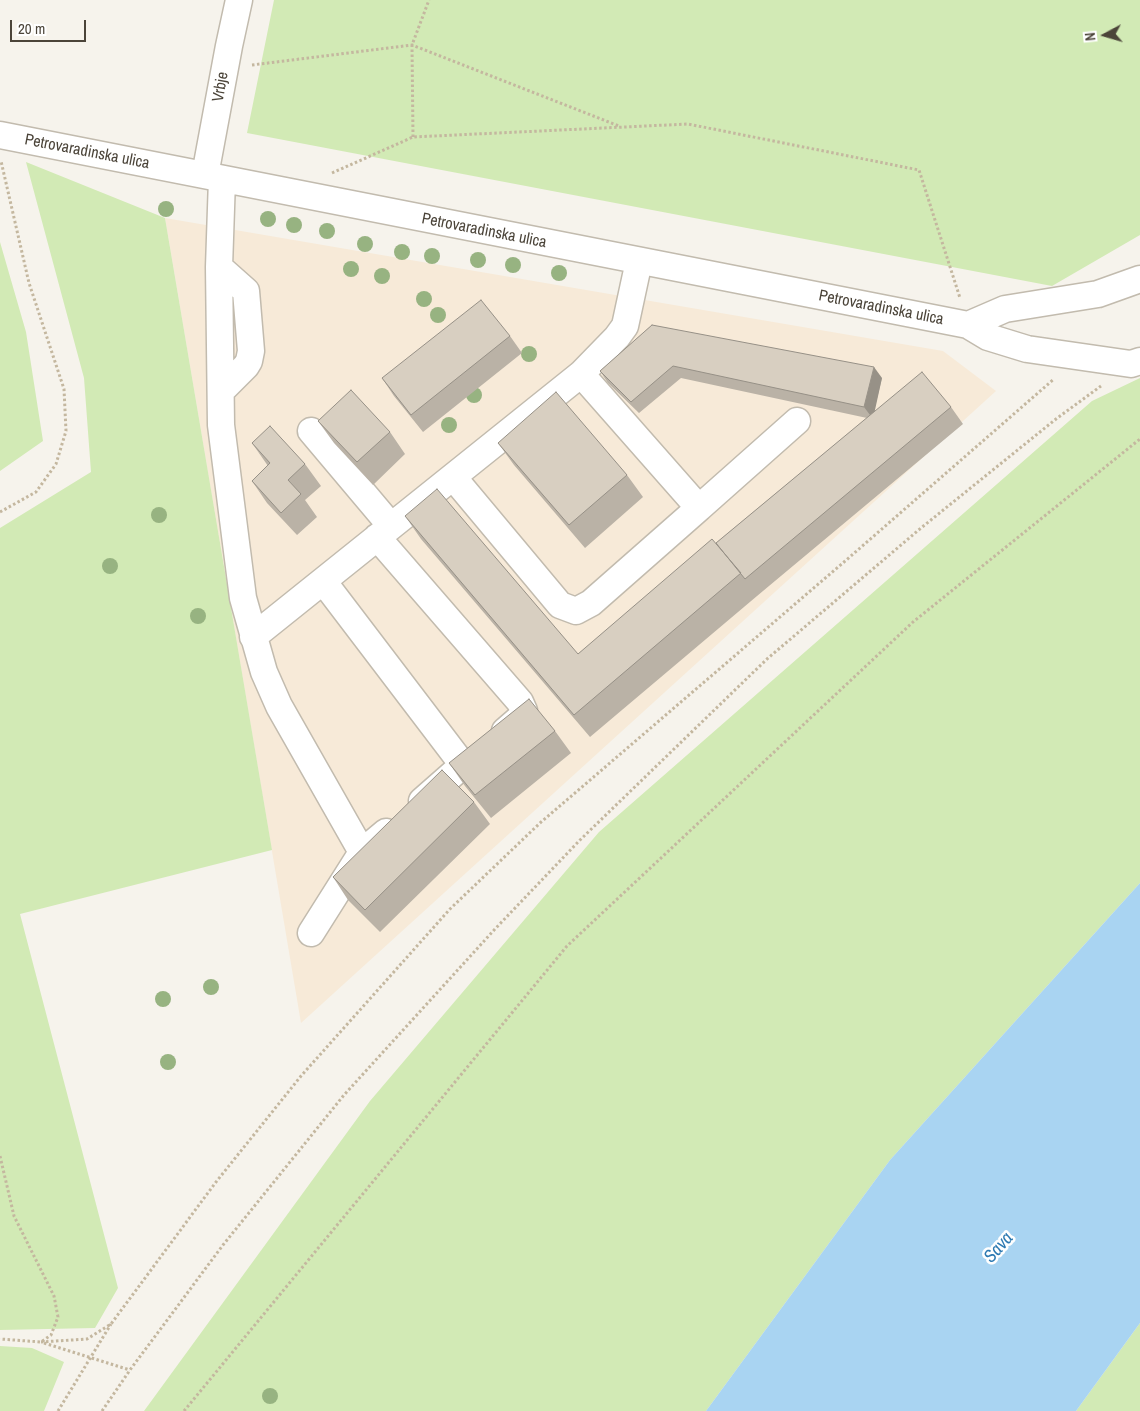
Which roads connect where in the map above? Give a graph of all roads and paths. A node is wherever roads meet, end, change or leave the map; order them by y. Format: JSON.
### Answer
{"nodes":[{"id":1,"x":239,"y":0,"type":"edge"},
{"id":2,"x":428,"y":0,"type":"edge"},
{"id":3,"x":412,"y":45,"type":"junction"},
{"id":4,"x":224,"y":69,"type":"junction"},
{"id":5,"x":622,"y":127,"type":"junction"},
{"id":6,"x":0,"y":135,"type":"edge"},
{"id":7,"x":413,"y":137,"type":"junction"},
{"id":8,"x":0,"y":156,"type":"edge"},
{"id":9,"x":214,"y":177,"type":"junction"},
{"id":10,"x":324,"y":177,"type":"dead end"},
{"id":11,"x":638,"y":261,"type":"junction"},
{"id":12,"x":1140,"y":279,"type":"edge"},
{"id":13,"x":968,"y":325,"type":"junction"},
{"id":14,"x":1078,"y":358,"type":"junction"},
{"id":15,"x":1136,"y":362,"type":"edge"},
{"id":16,"x":581,"y":374,"type":"junction"},
{"id":17,"x":797,"y":421,"type":"dead end"},
{"id":18,"x":311,"y":431,"type":"dead end"},
{"id":19,"x":1140,"y":439,"type":"edge"},
{"id":20,"x":453,"y":477,"type":"junction"},
{"id":21,"x":699,"y":508,"type":"junction"},
{"id":22,"x":0,"y":512,"type":"edge"},
{"id":23,"x":384,"y":532,"type":"junction"},
{"id":24,"x":323,"y":581,"type":"junction"},
{"id":25,"x":253,"y":637,"type":"junction"},
{"id":26,"x":463,"y":765,"type":"junction"},
{"id":27,"x":362,"y":852,"type":"junction"},
{"id":28,"x":311,"y":934,"type":"dead end"},
{"id":29,"x":0,"y":1156,"type":"edge"},
{"id":30,"x":111,"y":1324,"type":"junction"},
{"id":31,"x":0,"y":1339,"type":"edge"},
{"id":32,"x":41,"y":1342,"type":"junction"},
{"id":33,"x":91,"y":1358,"type":"junction"},
{"id":34,"x":130,"y":1370,"type":"junction"},
{"id":35,"x":58,"y":1411,"type":"edge"},
{"id":36,"x":102,"y":1411,"type":"edge"},
{"id":37,"x":184,"y":1411,"type":"edge"}],
"edges":[{"from":1,"to":4,"type":"street","name":"Vrbje"},
{"from":2,"to":3,"type":"path"},
{"from":3,"to":4,"type":"path"},
{"from":3,"to":5,"type":"path"},
{"from":3,"to":7,"type":"path"},
{"from":4,"to":9,"type":"street","name":"Vrbje"},
{"from":5,"to":7,"type":"path"},
{"from":5,"to":13,"type":"path"},
{"from":6,"to":9,"type":"street","name":"Petrovaradinska ulica"},
{"from":7,"to":10,"type":"path"},
{"from":8,"to":22,"type":"path"},
{"from":9,"to":11,"type":"street","name":"Petrovaradinska ulica"},
{"from":9,"to":25,"type":"street","name":"Vrbje"},
{"from":11,"to":13,"type":"street","name":"Petrovaradinska ulica"},
{"from":11,"to":16,"type":"street"},
{"from":12,"to":13,"type":"street"},
{"from":13,"to":14,"type":"street","name":"Petrovaradinska ulica"},
{"from":14,"to":15,"type":"street","name":"Petrovaradinska ulica"},
{"from":14,"to":30,"type":"path"},
{"from":15,"to":34,"type":"path"},
{"from":16,"to":20,"type":"street"},
{"from":16,"to":21,"type":"street"},
{"from":17,"to":21,"type":"street"},
{"from":18,"to":23,"type":"street"},
{"from":19,"to":37,"type":"path"},
{"from":20,"to":21,"type":"street"},
{"from":20,"to":23,"type":"street"},
{"from":23,"to":24,"type":"street"},
{"from":23,"to":26,"type":"street"},
{"from":24,"to":25,"type":"street"},
{"from":24,"to":26,"type":"street"},
{"from":25,"to":27,"type":"street","name":"Vrbje"},
{"from":26,"to":27,"type":"street"},
{"from":27,"to":28,"type":"street"},
{"from":29,"to":32,"type":"path"},
{"from":30,"to":32,"type":"path"},
{"from":30,"to":33,"type":"path"},
{"from":31,"to":32,"type":"path"},
{"from":32,"to":33,"type":"path"},
{"from":33,"to":34,"type":"path"},
{"from":33,"to":35,"type":"path"},
{"from":34,"to":36,"type":"path"}]}
